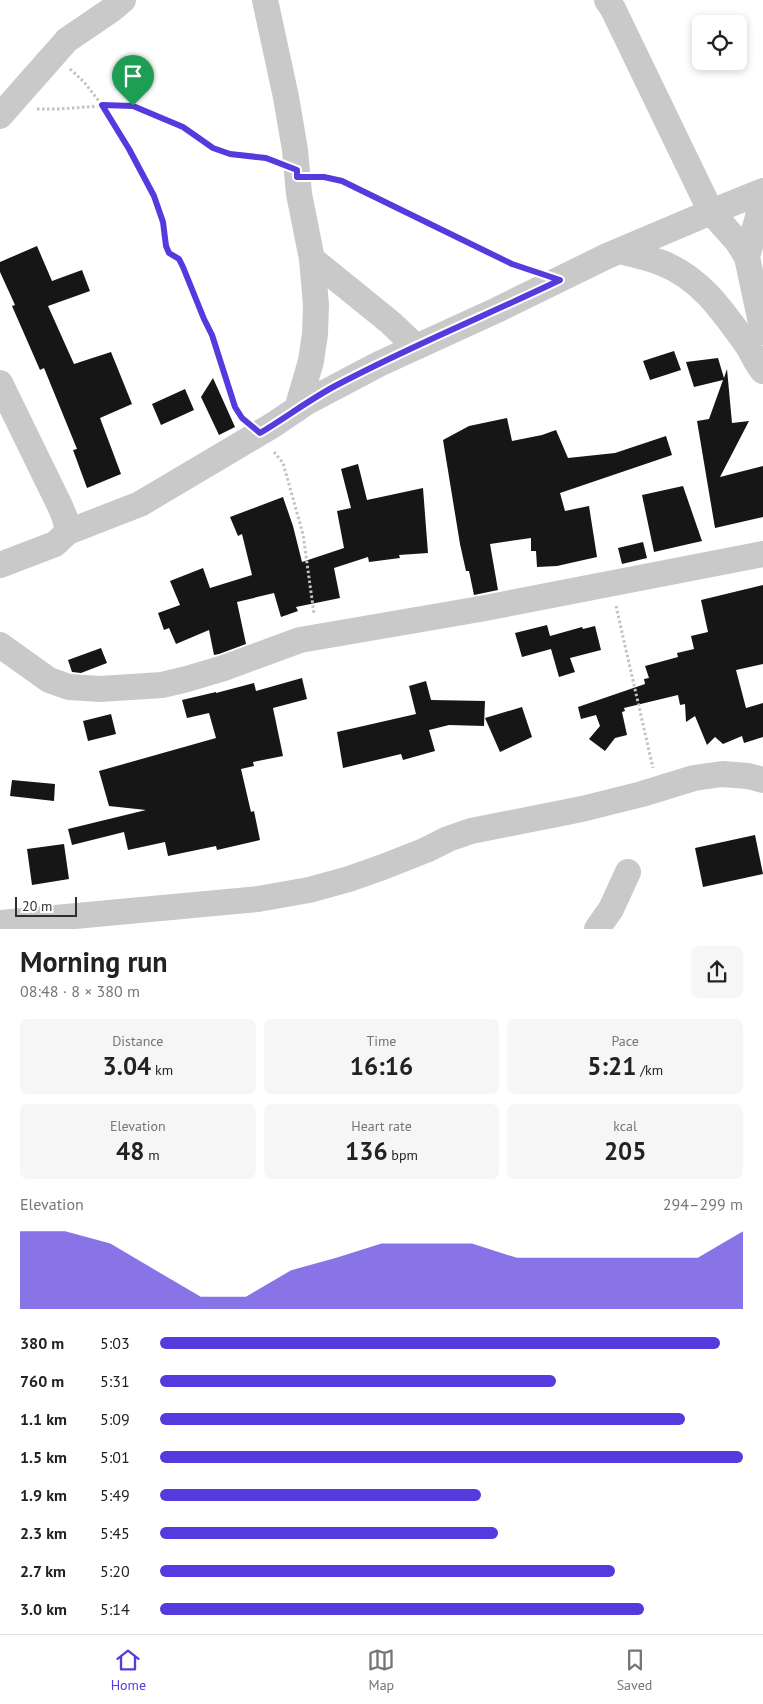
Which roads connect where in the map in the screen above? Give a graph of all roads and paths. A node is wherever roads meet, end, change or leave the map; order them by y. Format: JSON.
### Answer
{"nodes":[{"id":1,"x":123,"y":0,"type":"edge"},
{"id":2,"x":265,"y":0,"type":"edge"},
{"id":3,"x":607,"y":0,"type":"edge"},
{"id":4,"x":53,"y":54,"type":"junction"},
{"id":5,"x":102,"y":105,"type":"junction"},
{"id":6,"x":30,"y":110,"type":"dead end"},
{"id":7,"x":0,"y":116,"type":"edge"},
{"id":8,"x":297,"y":174,"type":"junction"},
{"id":9,"x":763,"y":191,"type":"edge"},
{"id":10,"x":763,"y":208,"type":"edge"},
{"id":11,"x":711,"y":212,"type":"junction"},
{"id":12,"x":621,"y":251,"type":"junction"},
{"id":13,"x":747,"y":257,"type":"junction"},
{"id":14,"x":312,"y":259,"type":"junction"},
{"id":15,"x":560,"y":280,"type":"junction"},
{"id":16,"x":763,"y":332,"type":"edge"},
{"id":17,"x":416,"y":347,"type":"junction"},
{"id":18,"x":763,"y":371,"type":"edge"},
{"id":19,"x":0,"y":383,"type":"edge"},
{"id":20,"x":297,"y":409,"type":"junction"},
{"id":21,"x":260,"y":433,"type":"junction"},
{"id":22,"x":68,"y":532,"type":"junction"},
{"id":23,"x":763,"y":554,"type":"edge"},
{"id":24,"x":0,"y":565,"type":"edge"},
{"id":25,"x":610,"y":584,"type":"junction"},
{"id":26,"x":316,"y":637,"type":"junction"},
{"id":27,"x":0,"y":644,"type":"edge"},
{"id":28,"x":763,"y":780,"type":"edge"},
{"id":29,"x":658,"y":789,"type":"junction"},
{"id":30,"x":628,"y":872,"type":"dead end"},
{"id":31,"x":0,"y":923,"type":"edge"},
{"id":32,"x":597,"y":929,"type":"edge"}],
"edges":[{"from":1,"to":4,"type":"street"},
{"from":2,"to":8,"type":"street"},
{"from":3,"to":11,"type":"street"},
{"from":4,"to":5,"type":"path"},
{"from":4,"to":7,"type":"street"},
{"from":5,"to":6,"type":"path"},
{"from":5,"to":8,"type":"path"},
{"from":5,"to":21,"type":"path"},
{"from":8,"to":14,"type":"street"},
{"from":8,"to":15,"type":"path"},
{"from":9,"to":11,"type":"street"},
{"from":10,"to":13,"type":"street"},
{"from":11,"to":12,"type":"street"},
{"from":11,"to":13,"type":"street"},
{"from":12,"to":15,"type":"street"},
{"from":12,"to":18,"type":"street"},
{"from":13,"to":16,"type":"street"},
{"from":14,"to":17,"type":"street"},
{"from":14,"to":20,"type":"street"},
{"from":15,"to":17,"type":"street"},
{"from":17,"to":20,"type":"street"},
{"from":19,"to":22,"type":"street"},
{"from":20,"to":21,"type":"street"},
{"from":21,"to":22,"type":"street"},
{"from":21,"to":26,"type":"path"},
{"from":22,"to":24,"type":"street"},
{"from":23,"to":25,"type":"street"},
{"from":25,"to":26,"type":"street"},
{"from":25,"to":29,"type":"path"},
{"from":26,"to":27,"type":"street"},
{"from":28,"to":29,"type":"street"},
{"from":29,"to":31,"type":"street"},
{"from":30,"to":32,"type":"street"}]}
